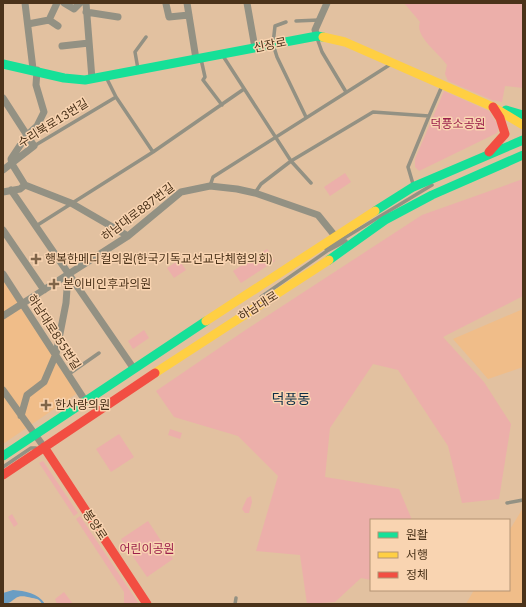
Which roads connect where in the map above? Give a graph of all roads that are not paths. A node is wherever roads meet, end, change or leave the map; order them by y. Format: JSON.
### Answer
{"nodes":[{"id":1,"x":25,"y":3,"type":"edge"},
{"id":2,"x":57,"y":3,"type":"edge"},
{"id":3,"x":64,"y":3,"type":"edge"},
{"id":4,"x":80,"y":3,"type":"edge"},
{"id":5,"x":86,"y":3,"type":"edge"},
{"id":6,"x":187,"y":3,"type":"edge"},
{"id":7,"x":247,"y":3,"type":"edge"},
{"id":8,"x":327,"y":3,"type":"edge"},
{"id":9,"x":166,"y":4,"type":"dead end"},
{"id":10,"x":86,"y":12,"type":"junction"},
{"id":11,"x":189,"y":15,"type":"junction"},
{"id":12,"x":118,"y":17,"type":"dead end"},
{"id":13,"x":49,"y":20,"type":"junction"},
{"id":14,"x":319,"y":20,"type":"junction"},
{"id":15,"x":296,"y":21,"type":"dead end"},
{"id":16,"x":286,"y":22,"type":"dead end"},
{"id":17,"x":28,"y":24,"type":"junction"},
{"id":18,"x":58,"y":26,"type":"dead end"},
{"id":19,"x":317,"y":36,"type":"junction"},
{"id":20,"x":146,"y":37,"type":"dead end"},
{"id":21,"x":89,"y":43,"type":"junction"},
{"id":22,"x":273,"y":44,"type":"junction"},
{"id":23,"x":62,"y":46,"type":"dead end"},
{"id":24,"x":255,"y":48,"type":"junction"},
{"id":25,"x":222,"y":55,"type":"junction"},
{"id":26,"x":198,"y":59,"type":"junction"},
{"id":27,"x":392,"y":63,"type":"junction"},
{"id":28,"x":3,"y":64,"type":"edge"},
{"id":29,"x":35,"y":70,"type":"junction"},
{"id":30,"x":138,"y":70,"type":"junction"},
{"id":31,"x":106,"y":76,"type":"junction"},
{"id":32,"x":92,"y":79,"type":"junction"},
{"id":33,"x":442,"y":85,"type":"junction"},
{"id":34,"x":244,"y":89,"type":"junction"},
{"id":35,"x":346,"y":92,"type":"junction"},
{"id":36,"x":116,"y":97,"type":"junction"},
{"id":37,"x":3,"y":98,"type":"edge"},
{"id":38,"x":222,"y":105,"type":"junction"},
{"id":39,"x":493,"y":107,"type":"junction"},
{"id":40,"x":523,"y":115,"type":"edge"},
{"id":41,"x":429,"y":116,"type":"junction"},
{"id":42,"x":306,"y":117,"type":"junction"},
{"id":43,"x":523,"y":124,"type":"edge"},
{"id":44,"x":27,"y":135,"type":"junction"},
{"id":45,"x":275,"y":137,"type":"junction"},
{"id":46,"x":523,"y":140,"type":"edge"},
{"id":47,"x":34,"y":146,"type":"junction"},
{"id":48,"x":153,"y":152,"type":"junction"},
{"id":49,"x":487,"y":155,"type":"junction"},
{"id":50,"x":523,"y":155,"type":"edge"},
{"id":51,"x":291,"y":161,"type":"junction"},
{"id":52,"x":12,"y":164,"type":"junction"},
{"id":53,"x":462,"y":166,"type":"junction"},
{"id":54,"x":3,"y":170,"type":"edge"},
{"id":55,"x":311,"y":183,"type":"dead end"},
{"id":56,"x":25,"y":185,"type":"junction"},
{"id":57,"x":210,"y":186,"type":"junction"},
{"id":58,"x":413,"y":187,"type":"junction"},
{"id":59,"x":11,"y":190,"type":"junction"},
{"id":60,"x":3,"y":192,"type":"edge"},
{"id":61,"x":255,"y":193,"type":"junction"},
{"id":62,"x":71,"y":203,"type":"junction"},
{"id":63,"x":35,"y":226,"type":"junction"},
{"id":64,"x":3,"y":230,"type":"edge"},
{"id":65,"x":128,"y":236,"type":"junction"},
{"id":66,"x":335,"y":236,"type":"junction"},
{"id":67,"x":3,"y":274,"type":"edge"},
{"id":68,"x":68,"y":275,"type":"junction"},
{"id":69,"x":269,"y":279,"type":"junction"},
{"id":70,"x":44,"y":290,"type":"junction"},
{"id":71,"x":23,"y":304,"type":"junction"},
{"id":72,"x":3,"y":316,"type":"edge"},
{"id":73,"x":99,"y":353,"type":"dead end"},
{"id":74,"x":56,"y":354,"type":"junction"},
{"id":75,"x":134,"y":370,"type":"junction"},
{"id":76,"x":69,"y":374,"type":"junction"},
{"id":77,"x":3,"y":390,"type":"edge"},
{"id":78,"x":86,"y":402,"type":"junction"},
{"id":79,"x":21,"y":416,"type":"junction"},
{"id":80,"x":36,"y":436,"type":"junction"},
{"id":81,"x":18,"y":447,"type":"junction"},
{"id":82,"x":44,"y":447,"type":"junction"},
{"id":83,"x":3,"y":456,"type":"edge"},
{"id":84,"x":3,"y":460,"type":"edge"},
{"id":85,"x":3,"y":467,"type":"edge"},
{"id":86,"x":3,"y":475,"type":"edge"},
{"id":87,"x":523,"y":500,"type":"edge"},
{"id":88,"x":507,"y":503,"type":"dead end"},
{"id":89,"x":236,"y":598,"type":"dead end"},
{"id":90,"x":147,"y":604,"type":"edge"},
{"id":91,"x":235,"y":604,"type":"edge"}],
"edges":[{"from":1,"to":17,"type":"street"},
{"from":2,"to":13,"type":"street"},
{"from":3,"to":4,"type":"street"},
{"from":5,"to":10,"type":"street"},
{"from":6,"to":11,"type":"street"},
{"from":7,"to":24,"type":"street"},
{"from":8,"to":14,"type":"street"},
{"from":9,"to":11,"type":"street"},
{"from":10,"to":12,"type":"street"},
{"from":10,"to":21,"type":"street"},
{"from":11,"to":26,"type":"street"},
{"from":13,"to":17,"type":"street"},
{"from":13,"to":18,"type":"street"},
{"from":14,"to":15,"type":"lane"},
{"from":14,"to":19,"type":"street"},
{"from":16,"to":22,"type":"lane"},
{"from":17,"to":29,"type":"street"},
{"from":19,"to":22,"type":"main road","name":"신장로"},
{"from":19,"to":27,"type":"main road","name":"신장로"},
{"from":19,"to":35,"type":"lane"},
{"from":20,"to":30,"type":"lane"},
{"from":21,"to":23,"type":"street"},
{"from":21,"to":32,"type":"street"},
{"from":22,"to":24,"type":"main road","name":"신장로"},
{"from":22,"to":42,"type":"lane"},
{"from":24,"to":25,"type":"main road","name":"신장로"},
{"from":25,"to":26,"type":"main road","name":"신장로"},
{"from":25,"to":34,"type":"lane"},
{"from":26,"to":30,"type":"main road","name":"신장로"},
{"from":26,"to":38,"type":"lane"},
{"from":27,"to":33,"type":"main road","name":"신장로"},
{"from":27,"to":35,"type":"lane"},
{"from":28,"to":29,"type":"main road","name":"신장로"},
{"from":29,"to":32,"type":"main road","name":"신장로"},
{"from":29,"to":44,"type":"street"},
{"from":30,"to":31,"type":"main road","name":"신장로"},
{"from":31,"to":32,"type":"main road","name":"신장로"},
{"from":31,"to":36,"type":"lane"},
{"from":33,"to":39,"type":"main road","name":"신장로"},
{"from":33,"to":41,"type":"lane"},
{"from":34,"to":38,"type":"lane"},
{"from":34,"to":45,"type":"lane"},
{"from":35,"to":42,"type":"lane"},
{"from":36,"to":47,"type":"lane","name":"수리북로13번길"},
{"from":36,"to":48,"type":"lane"},
{"from":37,"to":44,"type":"street"},
{"from":38,"to":48,"type":"lane"},
{"from":39,"to":40,"type":"main road"},
{"from":39,"to":43,"type":"main road","name":"신장로"},
{"from":39,"to":49,"type":"main road"},
{"from":41,"to":51,"type":"lane"},
{"from":41,"to":58,"type":"lane"},
{"from":42,"to":45,"type":"lane"},
{"from":44,"to":47,"type":"street"},
{"from":44,"to":52,"type":"street"},
{"from":45,"to":51,"type":"lane"},
{"from":45,"to":57,"type":"lane"},
{"from":46,"to":49,"type":"main road","name":"하남대로"},
{"from":47,"to":52,"type":"street","name":"수리북로13번길"},
{"from":48,"to":62,"type":"lane"},
{"from":49,"to":53,"type":"main road","name":"하남대로"},
{"from":50,"to":82,"type":"main road","name":"하남대로"},
{"from":51,"to":55,"type":"lane"},
{"from":51,"to":61,"type":"lane"},
{"from":52,"to":54,"type":"street","name":"수리북로13번길"},
{"from":52,"to":56,"type":"street"},
{"from":53,"to":58,"type":"main road","name":"하남대로"},
{"from":53,"to":69,"type":"lane"},
{"from":56,"to":59,"type":"street"},
{"from":56,"to":62,"type":"street"},
{"from":57,"to":61,"type":"street","name":"하남대로887번길"},
{"from":57,"to":65,"type":"street","name":"하남대로887번길"},
{"from":58,"to":66,"type":"main road","name":"하남대로"},
{"from":59,"to":60,"type":"street"},
{"from":59,"to":63,"type":"street"},
{"from":61,"to":66,"type":"street","name":"하남대로887번길"},
{"from":62,"to":63,"type":"lane"},
{"from":62,"to":65,"type":"street"},
{"from":63,"to":68,"type":"street"},
{"from":64,"to":70,"type":"street"},
{"from":65,"to":68,"type":"street","name":"하남대로887번길"},
{"from":66,"to":69,"type":"main road","name":"하남대로"},
{"from":67,"to":71,"type":"street","name":"하남대로855번길"},
{"from":68,"to":70,"type":"street","name":"하남대로887번길"},
{"from":68,"to":74,"type":"street"},
{"from":68,"to":75,"type":"street"},
{"from":69,"to":75,"type":"main road","name":"하남대로"},
{"from":70,"to":71,"type":"street","name":"하남대로887번길"},
{"from":71,"to":72,"type":"street","name":"하남대로887번길"},
{"from":71,"to":74,"type":"street","name":"하남대로855번길"},
{"from":73,"to":76,"type":"lane"},
{"from":74,"to":76,"type":"street","name":"하남대로855번길"},
{"from":74,"to":79,"type":"street"},
{"from":75,"to":78,"type":"main road","name":"하남대로"},
{"from":76,"to":78,"type":"street","name":"하남대로855번길"},
{"from":77,"to":79,"type":"street"},
{"from":78,"to":80,"type":"main road","name":"하남대로"},
{"from":79,"to":80,"type":"street"},
{"from":80,"to":81,"type":"main road","name":"하남대로"},
{"from":80,"to":82,"type":"street"},
{"from":81,"to":83,"type":"main road","name":"하남대로"},
{"from":81,"to":84,"type":"lane"},
{"from":82,"to":85,"type":"lane"},
{"from":82,"to":86,"type":"main road","name":"하남대로"},
{"from":82,"to":90,"type":"main road","name":"봉양로"},
{"from":87,"to":88,"type":"lane"},
{"from":89,"to":91,"type":"lane"}]}
